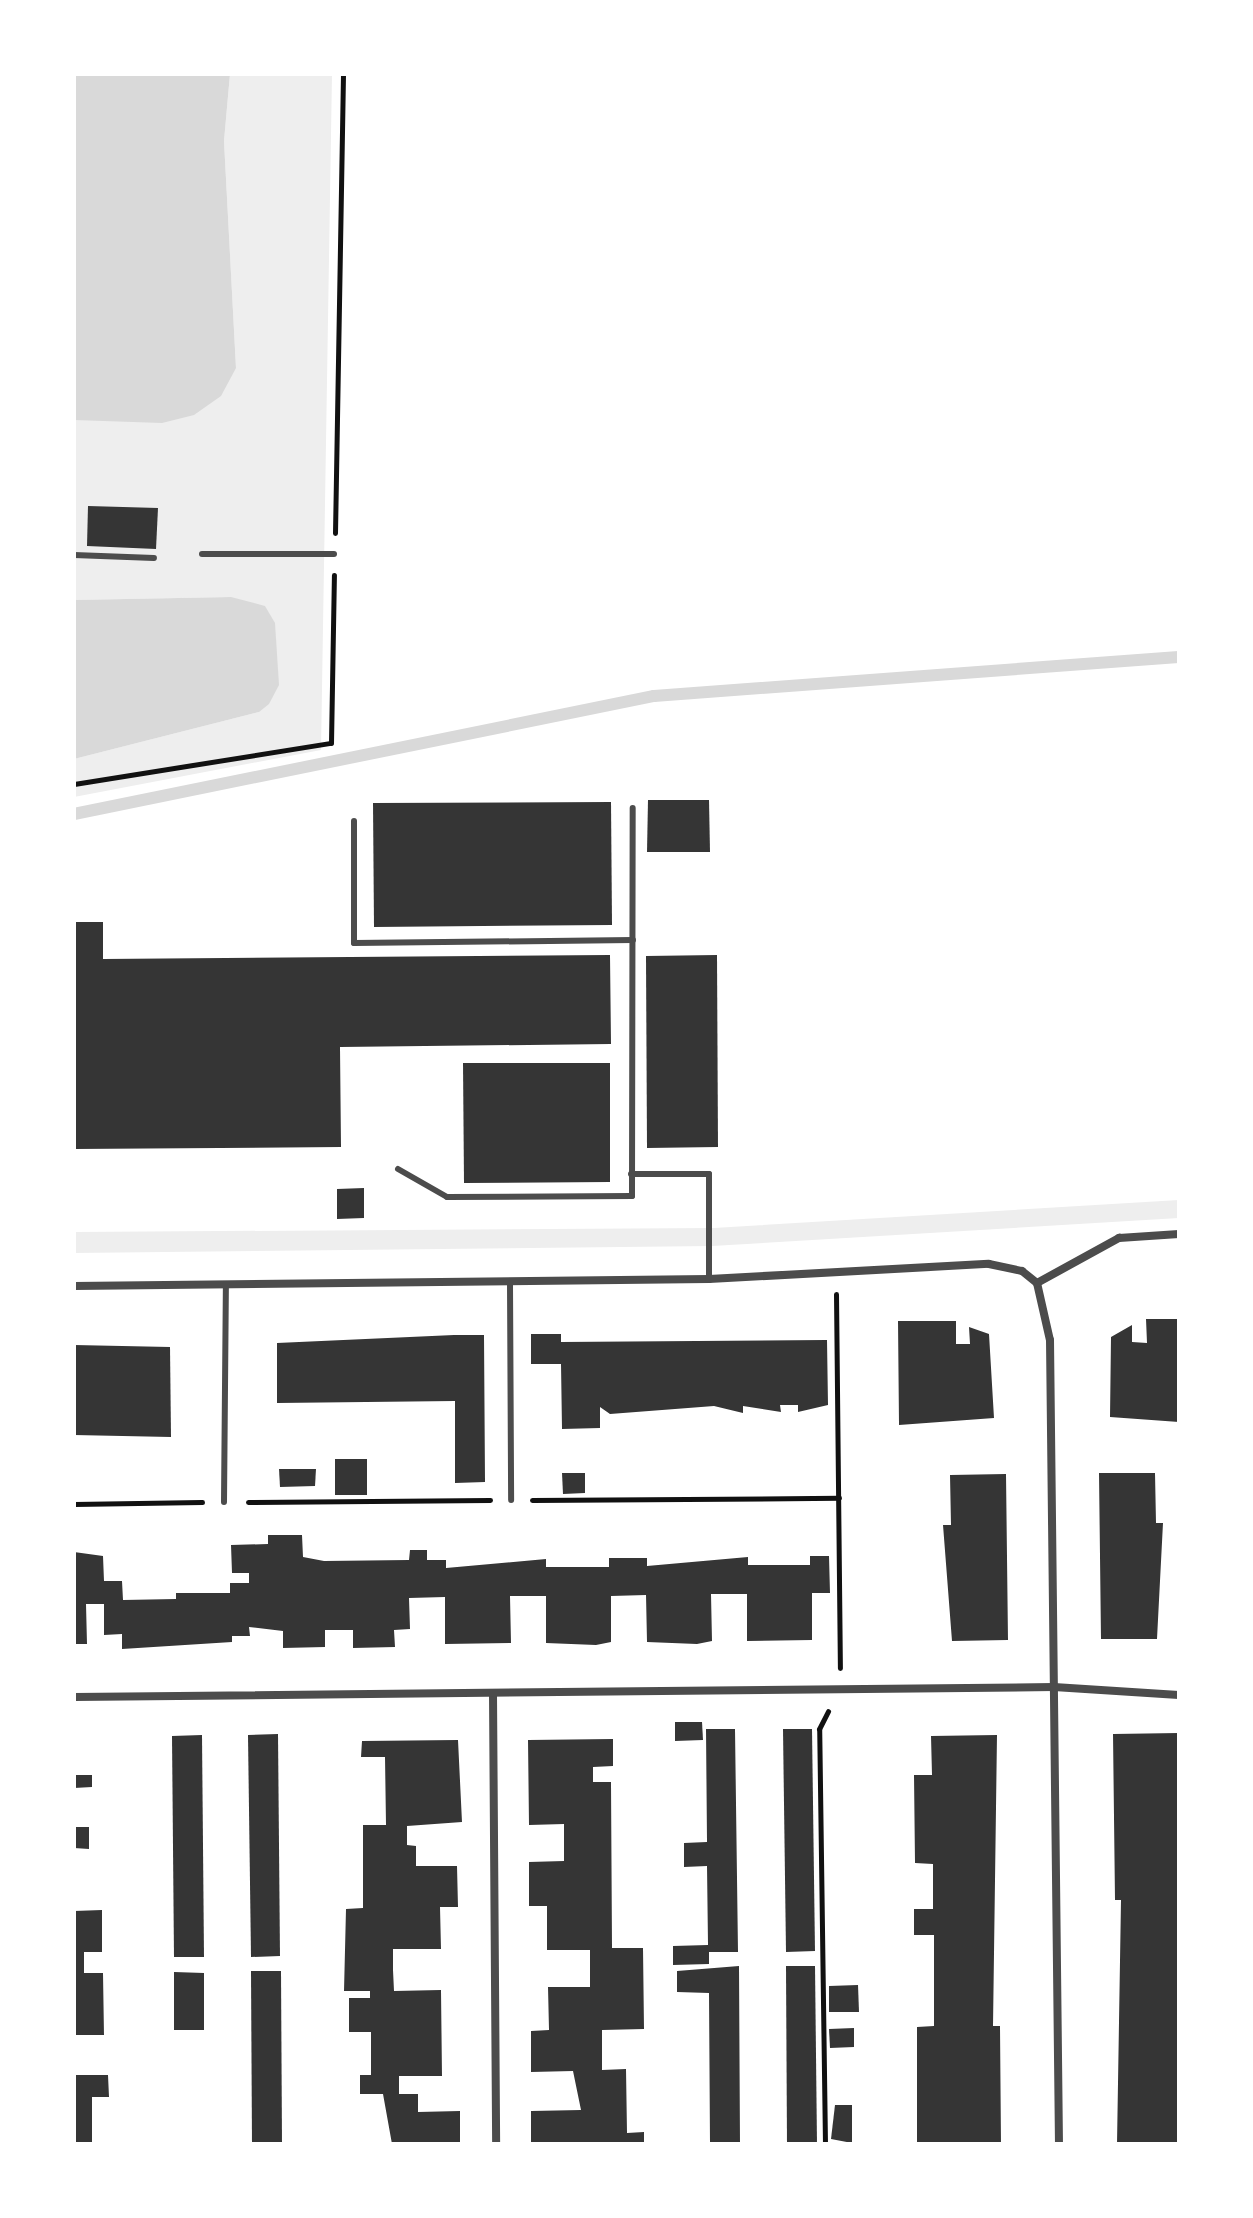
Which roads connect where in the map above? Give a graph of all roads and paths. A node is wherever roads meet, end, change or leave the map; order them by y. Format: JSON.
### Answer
{"nodes":[{"id":1,"x":343,"y":74,"type":"edge"},
{"id":2,"x":202,"y":554,"type":"dead end"},
{"id":3,"x":334,"y":554,"type":"junction"},
{"id":4,"x":74,"y":555,"type":"edge"},
{"id":5,"x":154,"y":558,"type":"dead end"},
{"id":6,"x":74,"y":784,"type":"edge"},
{"id":7,"x":633,"y":808,"type":"dead end"},
{"id":8,"x":354,"y":821,"type":"dead end"},
{"id":9,"x":633,"y":940,"type":"junction"},
{"id":10,"x":398,"y":1169,"type":"dead end"},
{"id":11,"x":631,"y":1174,"type":"junction"},
{"id":12,"x":1179,"y":1234,"type":"edge"},
{"id":13,"x":709,"y":1279,"type":"junction"},
{"id":14,"x":1037,"y":1283,"type":"junction"},
{"id":15,"x":510,"y":1284,"type":"junction"},
{"id":16,"x":74,"y":1286,"type":"edge"},
{"id":17,"x":226,"y":1286,"type":"junction"},
{"id":18,"x":839,"y":1498,"type":"dead end"},
{"id":19,"x":511,"y":1500,"type":"junction"},
{"id":20,"x":224,"y":1502,"type":"junction"},
{"id":21,"x":74,"y":1504,"type":"edge"},
{"id":22,"x":1054,"y":1687,"type":"junction"},
{"id":23,"x":493,"y":1694,"type":"junction"},
{"id":24,"x":1179,"y":1695,"type":"edge"},
{"id":25,"x":74,"y":1697,"type":"edge"},
{"id":26,"x":496,"y":2144,"type":"edge"},
{"id":27,"x":1059,"y":2144,"type":"edge"}],
"edges":[{"from":1,"to":3,"type":"path"},
{"from":2,"to":3,"type":"lane"},
{"from":3,"to":6,"type":"path"},
{"from":4,"to":5,"type":"lane"},
{"from":7,"to":9,"type":"lane"},
{"from":8,"to":9,"type":"lane"},
{"from":9,"to":11,"type":"lane"},
{"from":10,"to":11,"type":"lane"},
{"from":11,"to":13,"type":"lane"},
{"from":12,"to":14,"type":"street"},
{"from":13,"to":14,"type":"street"},
{"from":13,"to":15,"type":"street"},
{"from":14,"to":22,"type":"street"},
{"from":15,"to":17,"type":"street"},
{"from":15,"to":19,"type":"lane"},
{"from":16,"to":17,"type":"street"},
{"from":17,"to":20,"type":"lane"},
{"from":18,"to":19,"type":"path"},
{"from":19,"to":20,"type":"path"},
{"from":20,"to":21,"type":"path"},
{"from":22,"to":23,"type":"street"},
{"from":22,"to":24,"type":"street"},
{"from":22,"to":27,"type":"street"},
{"from":23,"to":25,"type":"street"},
{"from":23,"to":26,"type":"street"}]}
